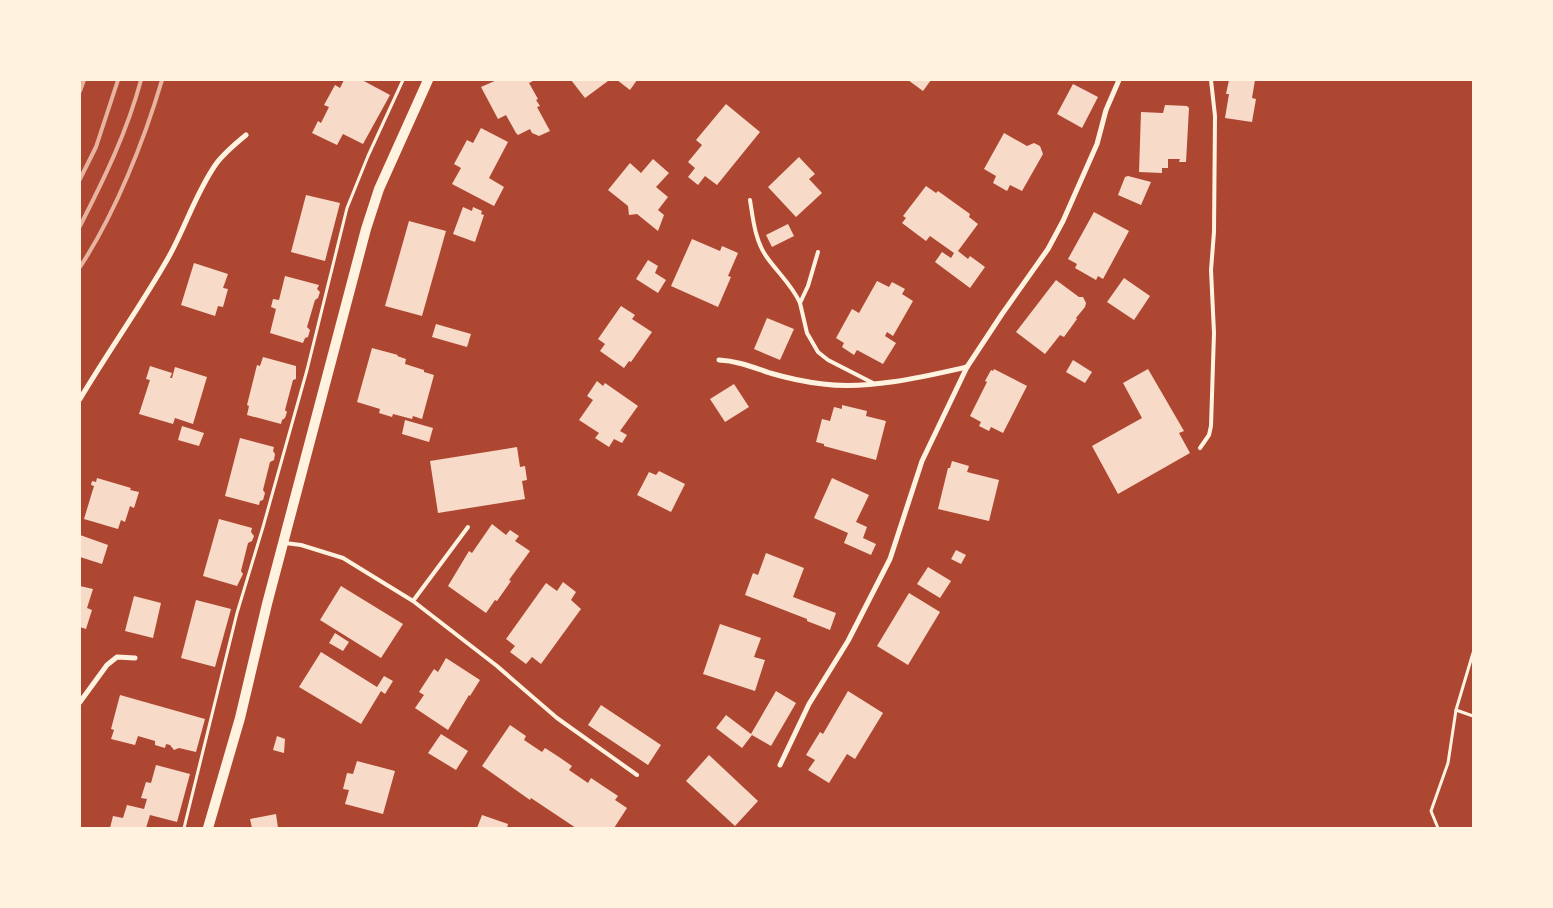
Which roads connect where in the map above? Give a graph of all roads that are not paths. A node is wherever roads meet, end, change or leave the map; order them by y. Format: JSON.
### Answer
{"nodes":[{"id":1,"x":428,"y":80,"type":"edge"},
{"id":2,"x":1119,"y":80,"type":"edge"},
{"id":3,"x":1211,"y":80,"type":"edge"},
{"id":4,"x":246,"y":135,"type":"dead end"},
{"id":5,"x":750,"y":200,"type":"dead end"},
{"id":6,"x":818,"y":252,"type":"dead end"},
{"id":7,"x":800,"y":302,"type":"junction"},
{"id":8,"x":719,"y":360,"type":"dead end"},
{"id":9,"x":967,"y":368,"type":"junction"},
{"id":10,"x":873,"y":383,"type":"junction"},
{"id":11,"x":80,"y":399,"type":"edge"},
{"id":12,"x":1200,"y":448,"type":"dead end"},
{"id":13,"x":468,"y":527,"type":"dead end"},
{"id":14,"x":285,"y":543,"type":"junction"},
{"id":15,"x":413,"y":601,"type":"junction"},
{"id":16,"x":135,"y":658,"type":"dead end"},
{"id":17,"x":80,"y":702,"type":"edge"},
{"id":18,"x":780,"y":765,"type":"dead end"},
{"id":19,"x":637,"y":775,"type":"dead end"},
{"id":20,"x":208,"y":828,"type":"edge"}],
"edges":[{"from":1,"to":14,"type":"main road"},
{"from":2,"to":9,"type":"street"},
{"from":3,"to":12,"type":"lane"},
{"from":4,"to":11,"type":"street"},
{"from":5,"to":7,"type":"lane"},
{"from":6,"to":7,"type":"lane"},
{"from":7,"to":10,"type":"lane"},
{"from":8,"to":10,"type":"street"},
{"from":9,"to":10,"type":"street"},
{"from":9,"to":18,"type":"street"},
{"from":13,"to":15,"type":"lane"},
{"from":14,"to":15,"type":"lane"},
{"from":14,"to":20,"type":"main road"},
{"from":15,"to":19,"type":"lane"},
{"from":16,"to":17,"type":"street"}]}
